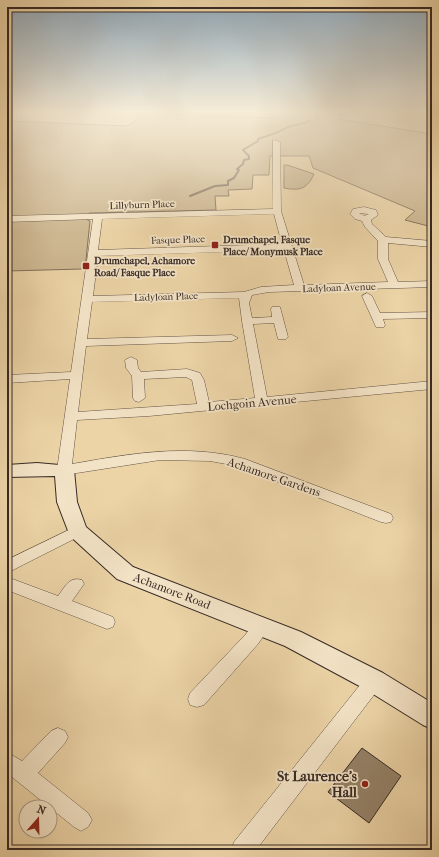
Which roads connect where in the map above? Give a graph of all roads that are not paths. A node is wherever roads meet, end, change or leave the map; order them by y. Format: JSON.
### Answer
{"nodes":[{"id":1,"x":276,"y":153,"type":"edge"},
{"id":2,"x":277,"y":211,"type":"junction"},
{"id":3,"x":98,"y":217,"type":"junction"},
{"id":4,"x":7,"y":218,"type":"edge"},
{"id":5,"x":366,"y":218,"type":"dead end"},
{"id":6,"x":383,"y":240,"type":"junction"},
{"id":7,"x":432,"y":244,"type":"edge"},
{"id":8,"x":287,"y":247,"type":"junction"},
{"id":9,"x":93,"y":253,"type":"junction"},
{"id":10,"x":432,"y":284,"type":"edge"},
{"id":11,"x":394,"y":285,"type":"junction"},
{"id":12,"x":300,"y":288,"type":"junction"},
{"id":13,"x":246,"y":295,"type":"junction"},
{"id":14,"x":367,"y":296,"type":"dead end"},
{"id":15,"x":87,"y":299,"type":"junction"},
{"id":16,"x":276,"y":309,"type":"dead end"},
{"id":17,"x":432,"y":315,"type":"edge"},
{"id":18,"x":278,"y":320,"type":"junction"},
{"id":19,"x":247,"y":321,"type":"junction"},
{"id":20,"x":282,"y":337,"type":"dead end"},
{"id":21,"x":232,"y":338,"type":"dead end"},
{"id":22,"x":81,"y":343,"type":"junction"},
{"id":23,"x":131,"y":360,"type":"dead end"},
{"id":24,"x":77,"y":376,"type":"junction"},
{"id":25,"x":138,"y":376,"type":"junction"},
{"id":26,"x":7,"y":379,"type":"edge"},
{"id":27,"x":432,"y":385,"type":"edge"},
{"id":28,"x":138,"y":398,"type":"dead end"},
{"id":29,"x":262,"y":402,"type":"junction"},
{"id":30,"x":204,"y":407,"type":"junction"},
{"id":31,"x":71,"y":416,"type":"junction"},
{"id":32,"x":64,"y":470,"type":"junction"},
{"id":33,"x":7,"y":471,"type":"edge"},
{"id":34,"x":386,"y":518,"type":"dead end"},
{"id":35,"x":77,"y":531,"type":"junction"},
{"id":36,"x":7,"y":567,"type":"edge"},
{"id":37,"x":7,"y":583,"type":"edge"},
{"id":38,"x":76,"y":584,"type":"dead end"},
{"id":39,"x":61,"y":604,"type":"junction"},
{"id":40,"x":107,"y":622,"type":"dead end"},
{"id":41,"x":261,"y":626,"type":"junction"},
{"id":42,"x":374,"y":681,"type":"junction"},
{"id":43,"x":197,"y":699,"type":"dead end"},
{"id":44,"x":432,"y":716,"type":"edge"},
{"id":45,"x":58,"y":737,"type":"dead end"},
{"id":46,"x":7,"y":761,"type":"edge"},
{"id":47,"x":23,"y":774,"type":"junction"},
{"id":48,"x":81,"y":820,"type":"dead end"},
{"id":49,"x":242,"y":850,"type":"edge"}],
"edges":[{"from":1,"to":2,"type":"street"},
{"from":2,"to":3,"type":"street","name":"Lillyburn Place"},
{"from":2,"to":8,"type":"street"},
{"from":3,"to":4,"type":"street","name":"Lillyburn Place"},
{"from":3,"to":9,"type":"street","name":"Achamore Road"},
{"from":5,"to":6,"type":"street"},
{"from":6,"to":7,"type":"street"},
{"from":6,"to":11,"type":"street"},
{"from":8,"to":9,"type":"street","name":"Fasque Place"},
{"from":8,"to":12,"type":"street"},
{"from":9,"to":15,"type":"street","name":"Achamore Road"},
{"from":10,"to":11,"type":"street","name":"Ladyloan Avenue"},
{"from":11,"to":12,"type":"street","name":"Ladyloan Avenue"},
{"from":12,"to":13,"type":"street","name":"Ladyloan Avenue"},
{"from":13,"to":15,"type":"street","name":"Ladyloan Place"},
{"from":13,"to":19,"type":"street"},
{"from":14,"to":17,"type":"street"},
{"from":15,"to":22,"type":"street","name":"Achamore Road"},
{"from":16,"to":18,"type":"street"},
{"from":18,"to":19,"type":"street"},
{"from":18,"to":20,"type":"street"},
{"from":19,"to":29,"type":"street"},
{"from":21,"to":22,"type":"street"},
{"from":22,"to":24,"type":"street","name":"Achamore Road"},
{"from":23,"to":25,"type":"street"},
{"from":24,"to":26,"type":"street"},
{"from":24,"to":31,"type":"street","name":"Achamore Road"},
{"from":25,"to":28,"type":"street"},
{"from":25,"to":30,"type":"street"},
{"from":27,"to":29,"type":"street","name":"Lochgoin Avenue"},
{"from":29,"to":30,"type":"street","name":"Lochgoin Avenue"},
{"from":30,"to":31,"type":"street","name":"Lochgoin Avenue"},
{"from":31,"to":32,"type":"street","name":"Achamore Road"},
{"from":32,"to":33,"type":"street"},
{"from":32,"to":34,"type":"street","name":"Achamore Gardens"},
{"from":32,"to":35,"type":"street","name":"Achamore Road"},
{"from":35,"to":36,"type":"street"},
{"from":35,"to":41,"type":"street","name":"Achamore Road"},
{"from":37,"to":39,"type":"street"},
{"from":38,"to":39,"type":"street"},
{"from":39,"to":40,"type":"street"},
{"from":41,"to":42,"type":"street","name":"Achamore Road"},
{"from":41,"to":43,"type":"street"},
{"from":42,"to":44,"type":"street","name":"Achamore Road"},
{"from":42,"to":49,"type":"street"},
{"from":45,"to":47,"type":"street"},
{"from":46,"to":47,"type":"street"},
{"from":47,"to":48,"type":"street"}]}
